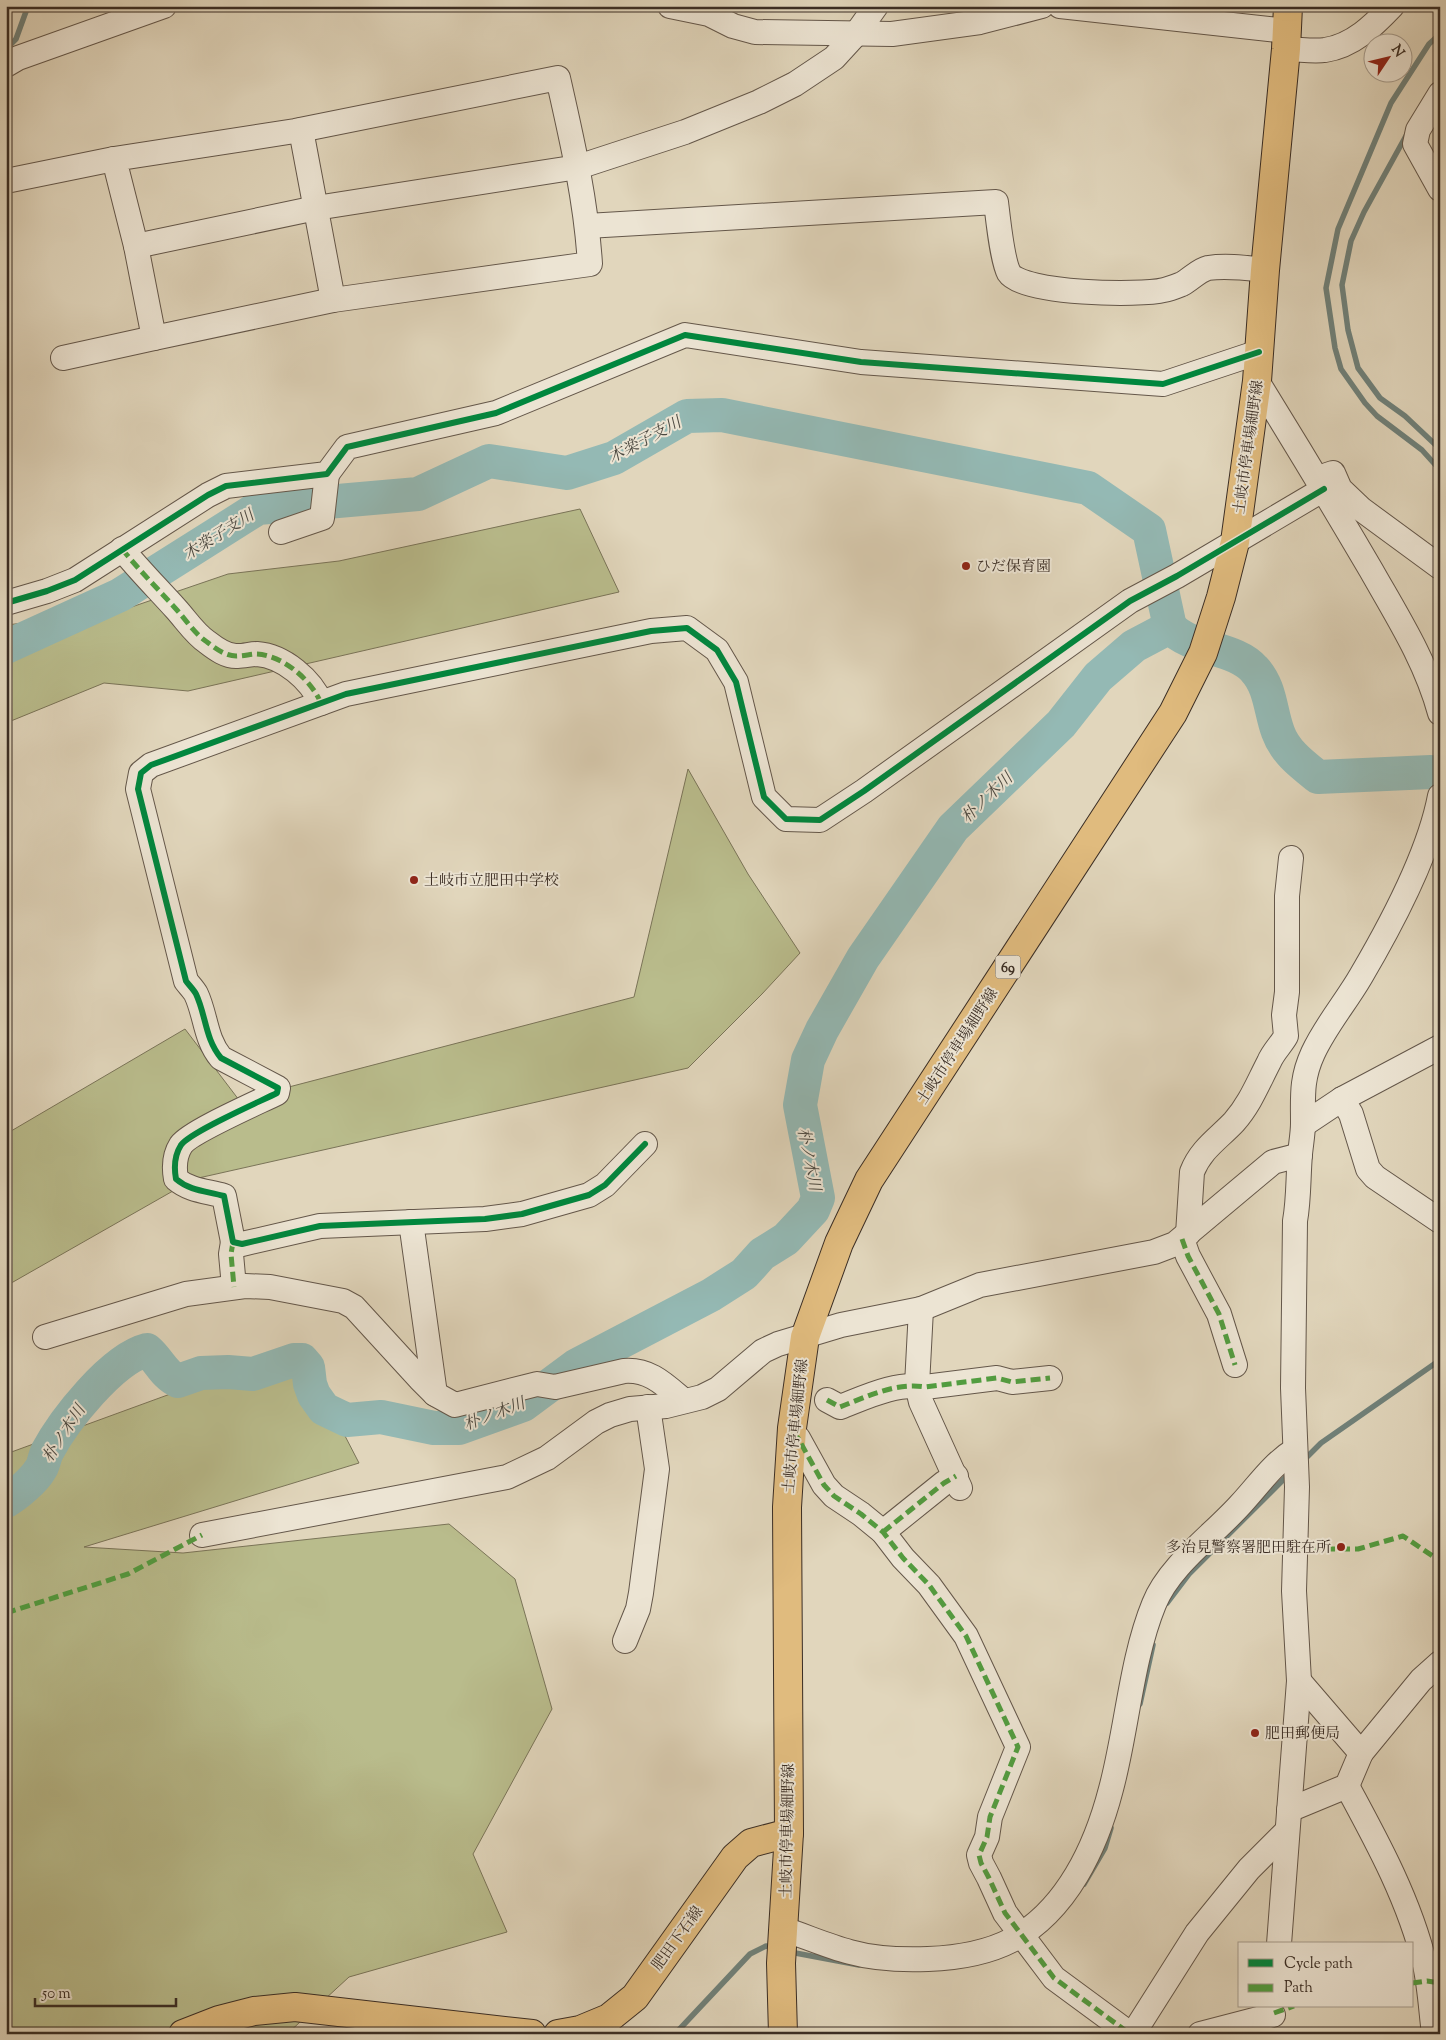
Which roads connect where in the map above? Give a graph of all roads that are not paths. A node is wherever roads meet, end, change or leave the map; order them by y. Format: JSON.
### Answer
{"nodes":[{"id":1,"x":164,"y":6,"type":"edge"},
{"id":2,"x":670,"y":6,"type":"edge"},
{"id":3,"x":876,"y":6,"type":"edge"},
{"id":4,"x":1042,"y":6,"type":"edge"},
{"id":5,"x":1060,"y":6,"type":"edge"},
{"id":6,"x":1392,"y":6,"type":"edge"},
{"id":7,"x":708,"y":10,"type":"edge"},
{"id":8,"x":1003,"y":10,"type":"edge"},
{"id":9,"x":1178,"y":13,"type":"edge"},
{"id":10,"x":1287,"y":29,"type":"edge"},
{"id":11,"x":856,"y":34,"type":"junction"},
{"id":12,"x":6,"y":65,"type":"edge"},
{"id":13,"x":1440,"y":94,"type":"edge"},
{"id":14,"x":301,"y":130,"type":"junction"},
{"id":15,"x":114,"y":159,"type":"junction"},
{"id":16,"x":578,"y":167,"type":"junction"},
{"id":17,"x":6,"y":181,"type":"edge"},
{"id":18,"x":1440,"y":189,"type":"edge"},
{"id":19,"x":316,"y":208,"type":"junction"},
{"id":20,"x":587,"y":226,"type":"junction"},
{"id":21,"x":136,"y":246,"type":"junction"},
{"id":22,"x":1265,"y":270,"type":"junction"},
{"id":23,"x":333,"y":300,"type":"junction"},
{"id":24,"x":154,"y":338,"type":"junction"},
{"id":25,"x":1259,"y":352,"type":"junction"},
{"id":26,"x":63,"y":358,"type":"dead end"},
{"id":27,"x":1257,"y":381,"type":"junction"},
{"id":28,"x":327,"y":474,"type":"junction"},
{"id":29,"x":1321,"y":484,"type":"junction"},
{"id":30,"x":281,"y":532,"type":"dead end"},
{"id":31,"x":1235,"y":542,"type":"junction"},
{"id":32,"x":122,"y":549,"type":"junction"},
{"id":33,"x":1440,"y":567,"type":"edge"},
{"id":34,"x":6,"y":603,"type":"edge"},
{"id":35,"x":321,"y":703,"type":"junction"},
{"id":36,"x":1440,"y":713,"type":"edge"},
{"id":37,"x":1440,"y":796,"type":"edge"},
{"id":38,"x":1291,"y":858,"type":"dead end"},
{"id":39,"x":1440,"y":1047,"type":"edge"},
{"id":40,"x":1342,"y":1099,"type":"junction"},
{"id":41,"x":1303,"y":1125,"type":"junction"},
{"id":42,"x":645,"y":1144,"type":"dead end"},
{"id":43,"x":1300,"y":1155,"type":"junction"},
{"id":44,"x":1440,"y":1221,"type":"edge"},
{"id":45,"x":411,"y":1222,"type":"junction"},
{"id":46,"x":1185,"y":1236,"type":"junction"},
{"id":47,"x":233,"y":1242,"type":"junction"},
{"id":48,"x":234,"y":1287,"type":"junction"},
{"id":49,"x":921,"y":1309,"type":"junction"},
{"id":50,"x":45,"y":1337,"type":"dead end"},
{"id":51,"x":805,"y":1337,"type":"junction"},
{"id":52,"x":1235,"y":1365,"type":"dead end"},
{"id":53,"x":1050,"y":1378,"type":"dead end"},
{"id":54,"x":917,"y":1385,"type":"junction"},
{"id":55,"x":435,"y":1394,"type":"junction"},
{"id":56,"x":827,"y":1400,"type":"dead end"},
{"id":57,"x":684,"y":1401,"type":"junction"},
{"id":58,"x":648,"y":1407,"type":"junction"},
{"id":59,"x":792,"y":1433,"type":"junction"},
{"id":60,"x":1295,"y":1452,"type":"junction"},
{"id":61,"x":883,"y":1532,"type":"junction"},
{"id":62,"x":202,"y":1535,"type":"dead end"},
{"id":63,"x":625,"y":1641,"type":"dead end"},
{"id":64,"x":1440,"y":1663,"type":"edge"},
{"id":65,"x":1299,"y":1681,"type":"junction"},
{"id":66,"x":1361,"y":1753,"type":"junction"},
{"id":67,"x":1347,"y":1786,"type":"junction"},
{"id":68,"x":1288,"y":1820,"type":"junction"},
{"id":69,"x":789,"y":1833,"type":"junction"},
{"id":70,"x":783,"y":1932,"type":"junction"},
{"id":71,"x":1026,"y":1941,"type":"junction"},
{"id":72,"x":1278,"y":1942,"type":"edge"},
{"id":73,"x":1273,"y":2018,"type":"edge"},
{"id":74,"x":183,"y":2034,"type":"edge"},
{"id":75,"x":532,"y":2034,"type":"edge"},
{"id":76,"x":558,"y":2034,"type":"edge"},
{"id":77,"x":783,"y":2034,"type":"edge"},
{"id":78,"x":1131,"y":2034,"type":"edge"},
{"id":79,"x":1200,"y":2034,"type":"edge"},
{"id":80,"x":1434,"y":2034,"type":"edge"}],
"edges":[{"from":1,"to":12,"type":"street"},
{"from":2,"to":7,"type":"street"},
{"from":3,"to":11,"type":"street"},
{"from":4,"to":8,"type":"street"},
{"from":5,"to":9,"type":"street"},
{"from":6,"to":10,"type":"street"},
{"from":7,"to":11,"type":"street"},
{"from":8,"to":11,"type":"street"},
{"from":9,"to":10,"type":"street"},
{"from":10,"to":22,"type":"main road","name":"土岐市停車場細野線","number":"69"},
{"from":11,"to":16,"type":"street"},
{"from":13,"to":18,"type":"street"},
{"from":14,"to":15,"type":"street"},
{"from":14,"to":16,"type":"street"},
{"from":14,"to":19,"type":"street"},
{"from":15,"to":17,"type":"street"},
{"from":15,"to":21,"type":"street"},
{"from":16,"to":19,"type":"street"},
{"from":16,"to":20,"type":"street"},
{"from":19,"to":21,"type":"street"},
{"from":19,"to":23,"type":"street"},
{"from":20,"to":22,"type":"street"},
{"from":20,"to":23,"type":"street"},
{"from":21,"to":24,"type":"street"},
{"from":22,"to":25,"type":"main road","name":"土岐市停車場細野線","number":"69"},
{"from":23,"to":24,"type":"street"},
{"from":24,"to":26,"type":"street"},
{"from":25,"to":27,"type":"main road","name":"土岐市停車場細野線","number":"69"},
{"from":25,"to":28,"type":"street"},
{"from":27,"to":29,"type":"street"},
{"from":27,"to":31,"type":"main road","name":"土岐市停車場細野線","number":"69"},
{"from":28,"to":30,"type":"street"},
{"from":28,"to":32,"type":"street"},
{"from":29,"to":31,"type":"street"},
{"from":29,"to":33,"type":"street"},
{"from":29,"to":36,"type":"street"},
{"from":31,"to":35,"type":"street"},
{"from":31,"to":51,"type":"main road","name":"土岐市停車場細野線","number":"69"},
{"from":32,"to":34,"type":"street"},
{"from":32,"to":35,"type":"street"},
{"from":35,"to":47,"type":"street"},
{"from":37,"to":41,"type":"street"},
{"from":38,"to":46,"type":"street"},
{"from":39,"to":40,"type":"street"},
{"from":40,"to":41,"type":"street"},
{"from":40,"to":44,"type":"street"},
{"from":41,"to":43,"type":"street"},
{"from":42,"to":45,"type":"street"},
{"from":43,"to":46,"type":"street"},
{"from":43,"to":60,"type":"street"},
{"from":45,"to":47,"type":"street"},
{"from":45,"to":55,"type":"street"},
{"from":46,"to":49,"type":"street"},
{"from":46,"to":52,"type":"street"},
{"from":47,"to":48,"type":"street"},
{"from":48,"to":50,"type":"street"},
{"from":48,"to":55,"type":"street"},
{"from":49,"to":51,"type":"street"},
{"from":49,"to":54,"type":"street"},
{"from":51,"to":57,"type":"street"},
{"from":51,"to":59,"type":"main road","name":"土岐市停車場細野線","number":"69"},
{"from":53,"to":54,"type":"street"},
{"from":54,"to":56,"type":"street"},
{"from":54,"to":61,"type":"street"},
{"from":55,"to":57,"type":"street"},
{"from":57,"to":58,"type":"street"},
{"from":58,"to":62,"type":"street"},
{"from":58,"to":63,"type":"street"},
{"from":59,"to":61,"type":"street"},
{"from":59,"to":69,"type":"main road","name":"土岐市停車場細野線","number":"69"},
{"from":60,"to":65,"type":"street"},
{"from":60,"to":71,"type":"street"},
{"from":61,"to":71,"type":"street"},
{"from":64,"to":66,"type":"street"},
{"from":65,"to":66,"type":"street"},
{"from":65,"to":68,"type":"street"},
{"from":66,"to":67,"type":"street"},
{"from":67,"to":68,"type":"street"},
{"from":67,"to":80,"type":"street"},
{"from":68,"to":72,"type":"street"},
{"from":68,"to":78,"type":"street"},
{"from":69,"to":70,"type":"main road","name":"土岐市停車場細野線","number":"69"},
{"from":69,"to":76,"type":"main road","name":"肥田下石線"},
{"from":70,"to":71,"type":"street"},
{"from":70,"to":77,"type":"main road","name":"土岐市停車場細野線","number":"69"},
{"from":71,"to":78,"type":"street"},
{"from":73,"to":79,"type":"street"},
{"from":74,"to":75,"type":"main road"}]}
